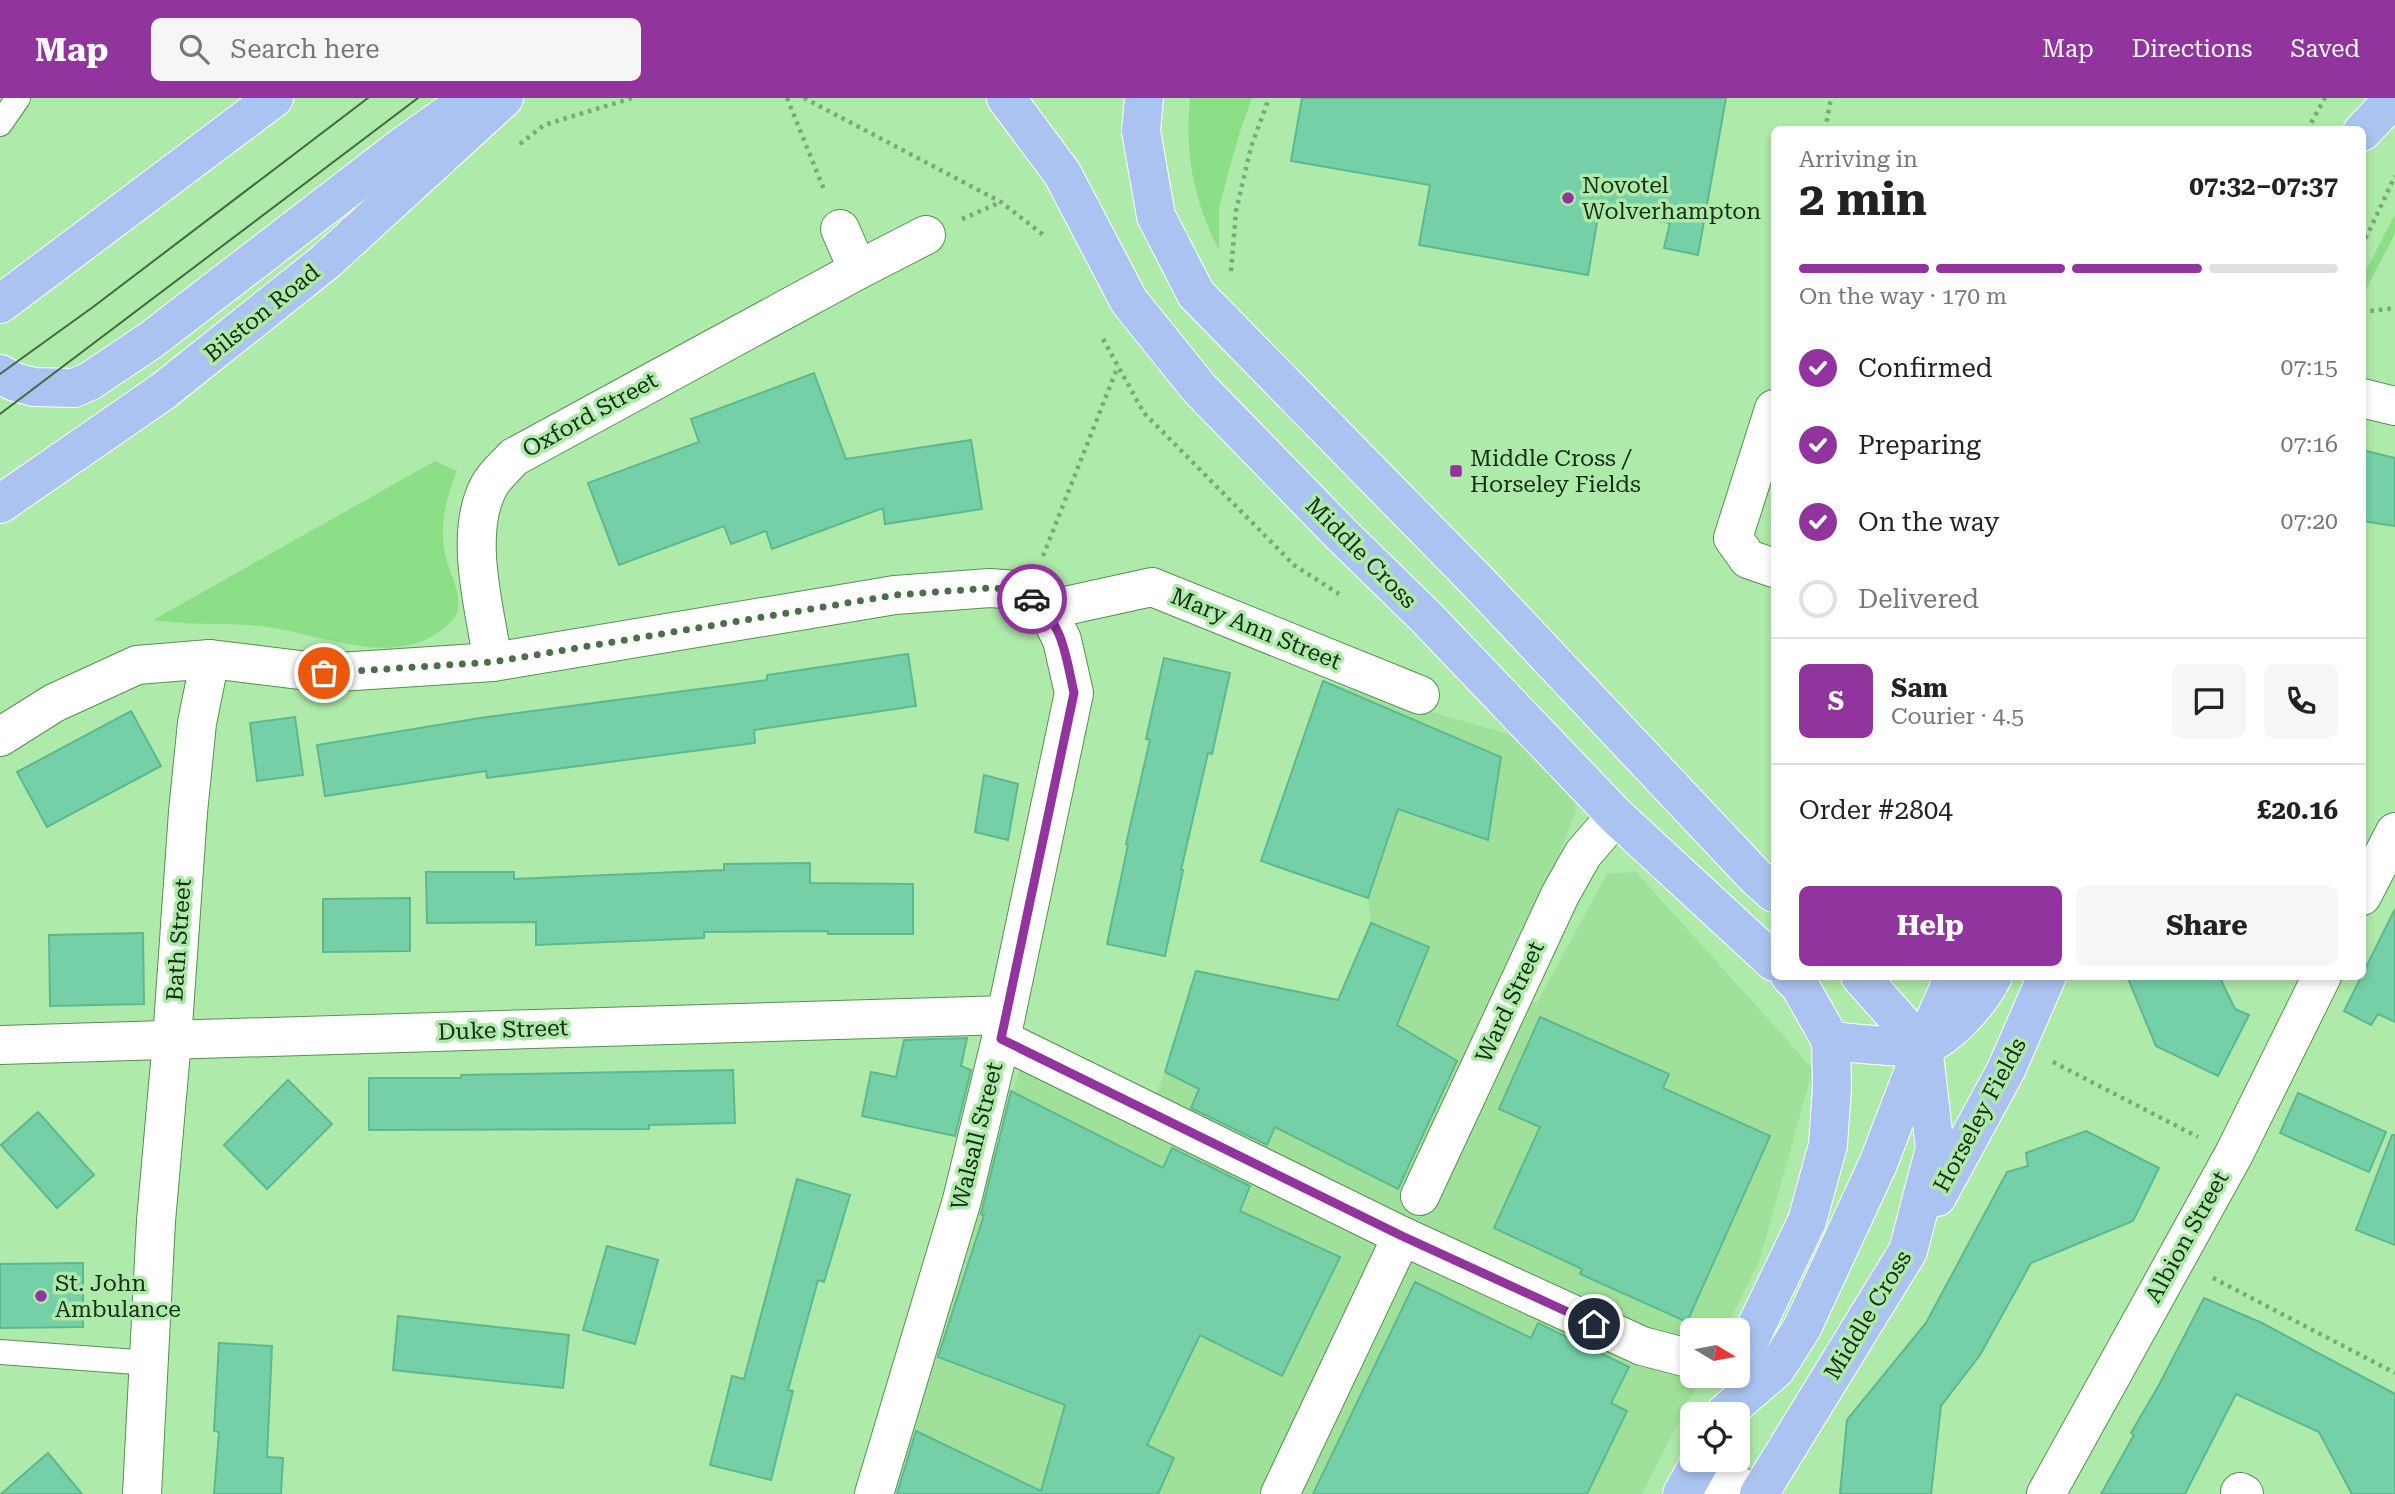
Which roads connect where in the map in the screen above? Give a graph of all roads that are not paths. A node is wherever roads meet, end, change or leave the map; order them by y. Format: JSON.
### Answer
{"nodes":[{"id":1,"x":18,"y":98,"type":"edge"},
{"id":2,"x":274,"y":98,"type":"edge"},
{"id":3,"x":471,"y":98,"type":"edge"},
{"id":4,"x":504,"y":98,"type":"edge"},
{"id":5,"x":1006,"y":98,"type":"edge"},
{"id":6,"x":1144,"y":98,"type":"edge"},
{"id":7,"x":2394,"y":98,"type":"edge"},
{"id":8,"x":0,"y":124,"type":"edge"},
{"id":9,"x":2366,"y":128,"type":"edge"},
{"id":10,"x":840,"y":229,"type":"road end"},
{"id":11,"x":926,"y":235,"type":"dead end"},
{"id":12,"x":858,"y":270,"type":"junction"},
{"id":13,"x":7,"y":294,"type":"edge"},
{"id":14,"x":0,"y":374,"type":"edge"},
{"id":15,"x":2366,"y":399,"type":"edge"},
{"id":16,"x":2395,"y":406,"type":"edge"},
{"id":17,"x":1771,"y":418,"type":"edge"},
{"id":18,"x":0,"y":504,"type":"edge"},
{"id":19,"x":1771,"y":567,"type":"edge"},
{"id":20,"x":1037,"y":603,"type":"junction"},
{"id":21,"x":210,"y":659,"type":"junction"},
{"id":22,"x":493,"y":662,"type":"junction"},
{"id":23,"x":1420,"y":695,"type":"dead end"},
{"id":24,"x":0,"y":737,"type":"edge"},
{"id":25,"x":1616,"y":816,"type":"junction"},
{"id":26,"x":2395,"y":832,"type":"edge"},
{"id":27,"x":2378,"y":878,"type":"edge"},
{"id":28,"x":1768,"y":884,"type":"edge"},
{"id":29,"x":1771,"y":959,"type":"edge"},
{"id":30,"x":1794,"y":980,"type":"edge"},
{"id":31,"x":1864,"y":980,"type":"edge"},
{"id":32,"x":1952,"y":980,"type":"edge"},
{"id":33,"x":1991,"y":980,"type":"edge"},
{"id":34,"x":2045,"y":980,"type":"edge"},
{"id":35,"x":2320,"y":980,"type":"edge"},
{"id":36,"x":1003,"y":1027,"type":"junction"},
{"id":37,"x":172,"y":1040,"type":"junction"},
{"id":38,"x":1831,"y":1041,"type":"junction"},
{"id":39,"x":0,"y":1045,"type":"edge"},
{"id":40,"x":1923,"y":1047,"type":"junction"},
{"id":41,"x":1420,"y":1196,"type":"dead end"},
{"id":42,"x":1402,"y":1236,"type":"junction"},
{"id":43,"x":1909,"y":1251,"type":"junction"},
{"id":44,"x":1750,"y":1339,"type":"edge"},
{"id":45,"x":0,"y":1352,"type":"edge"},
{"id":46,"x":1680,"y":1356,"type":"edge"},
{"id":47,"x":150,"y":1363,"type":"junction"},
{"id":48,"x":1737,"y":1402,"type":"edge"},
{"id":49,"x":1692,"y":1475,"type":"edge"},
{"id":50,"x":1761,"y":1493,"type":"edge"},
{"id":51,"x":142,"y":1494,"type":"edge"},
{"id":52,"x":874,"y":1494,"type":"edge"},
{"id":53,"x":1280,"y":1494,"type":"edge"},
{"id":54,"x":2046,"y":1494,"type":"edge"}],
"edges":[{"from":1,"to":8,"type":"lane"},
{"from":2,"to":13,"type":"highway"},
{"from":3,"to":14,"type":"highway"},
{"from":4,"to":18,"type":"highway","name":"Bilston Road"},
{"from":5,"to":25,"type":"highway","name":"Middle Cross"},
{"from":6,"to":28,"type":"highway"},
{"from":7,"to":9,"type":"highway"},
{"from":10,"to":12,"type":"street"},
{"from":11,"to":12,"type":"street","name":"Oxford Street"},
{"from":12,"to":22,"type":"street","name":"Oxford Street"},
{"from":15,"to":16,"type":"street"},
{"from":17,"to":19,"type":"street"},
{"from":20,"to":22,"type":"street"},
{"from":20,"to":23,"type":"street","name":"Mary Ann Street"},
{"from":20,"to":36,"type":"street","name":"Walsall Street"},
{"from":21,"to":22,"type":"street"},
{"from":21,"to":24,"type":"street"},
{"from":21,"to":37,"type":"street","name":"Bath Street"},
{"from":25,"to":29,"type":"highway","name":"Middle Cross"},
{"from":25,"to":41,"type":"street","name":"Ward Street"},
{"from":26,"to":27,"type":"street"},
{"from":30,"to":38,"type":"highway"},
{"from":31,"to":40,"type":"highway"},
{"from":32,"to":40,"type":"highway"},
{"from":33,"to":40,"type":"highway"},
{"from":34,"to":43,"type":"highway","name":"Horseley Fields"},
{"from":35,"to":54,"type":"street","name":"Albion Street"},
{"from":36,"to":37,"type":"street","name":"Duke Street"},
{"from":36,"to":42,"type":"street"},
{"from":36,"to":52,"type":"street","name":"Walsall Street"},
{"from":37,"to":39,"type":"street","name":"Duke Street"},
{"from":37,"to":47,"type":"street","name":"Bath Street"},
{"from":38,"to":40,"type":"highway"},
{"from":38,"to":44,"type":"highway"},
{"from":40,"to":43,"type":"highway","name":"Middle Cross"},
{"from":40,"to":48,"type":"highway"},
{"from":42,"to":46,"type":"street"},
{"from":42,"to":53,"type":"street"},
{"from":43,"to":50,"type":"highway","name":"Middle Cross"},
{"from":45,"to":47,"type":"lane"},
{"from":47,"to":51,"type":"street","name":"Bath Street"},
{"from":49,"to":50,"type":"street"}]}
